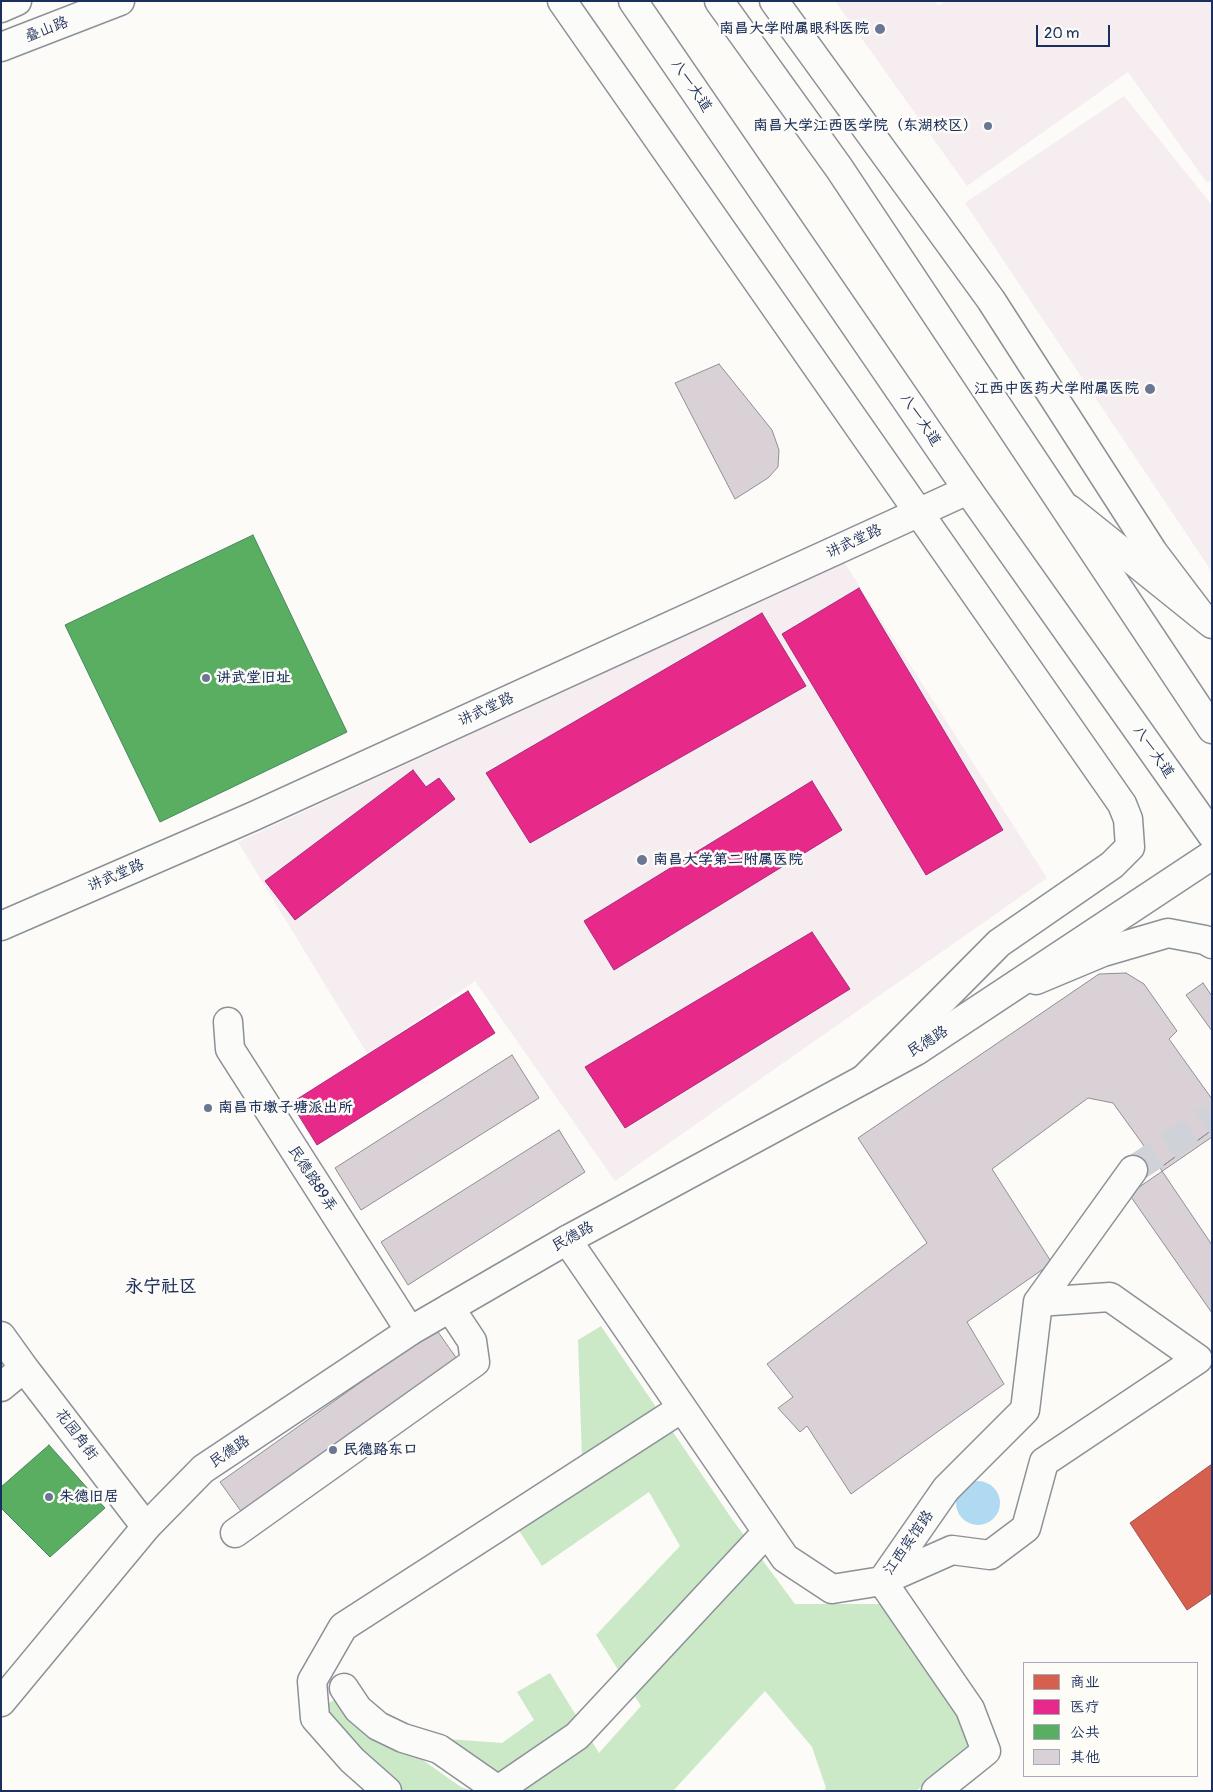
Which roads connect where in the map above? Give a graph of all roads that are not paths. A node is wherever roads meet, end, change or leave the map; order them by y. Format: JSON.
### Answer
{"nodes":[{"id":1,"x":17,"y":1,"type":"edge"},
{"id":2,"x":120,"y":1,"type":"edge"},
{"id":3,"x":562,"y":1,"type":"edge"},
{"id":4,"x":633,"y":1,"type":"edge"},
{"id":5,"x":719,"y":1,"type":"edge"},
{"id":6,"x":774,"y":1,"type":"edge"},
{"id":7,"x":1,"y":8,"type":"edge"},
{"id":8,"x":1,"y":47,"type":"edge"},
{"id":9,"x":968,"y":490,"type":"junction"},
{"id":10,"x":1059,"y":501,"type":"junction"},
{"id":11,"x":918,"y":513,"type":"junction"},
{"id":12,"x":1206,"y":619,"type":"edge"},
{"id":13,"x":1212,"y":729,"type":"edge"},
{"id":14,"x":1212,"y":835,"type":"edge"},
{"id":15,"x":1212,"y":855,"type":"edge"},
{"id":16,"x":1,"y":926,"type":"edge"},
{"id":17,"x":1212,"y":944,"type":"edge"},
{"id":18,"x":1000,"y":995,"type":"junction"},
{"id":19,"x":228,"y":1022,"type":"dead end"},
{"id":20,"x":864,"y":1079,"type":"junction"},
{"id":21,"x":1133,"y":1170,"type":"tunnel mouth"},
{"id":22,"x":567,"y":1240,"type":"junction"},
{"id":23,"x":1038,"y":1302,"type":"junction"},
{"id":24,"x":450,"y":1308,"type":"junction"},
{"id":25,"x":410,"y":1331,"type":"junction"},
{"id":26,"x":1,"y":1336,"type":"edge"},
{"id":27,"x":24,"y":1368,"type":"junction"},
{"id":28,"x":1,"y":1387,"type":"edge"},
{"id":29,"x":682,"y":1408,"type":"junction"},
{"id":30,"x":146,"y":1527,"type":"junction"},
{"id":31,"x":767,"y":1532,"type":"junction"},
{"id":32,"x":235,"y":1533,"type":"dead end"},
{"id":33,"x":882,"y":1581,"type":"junction"},
{"id":34,"x":344,"y":1688,"type":"dead end"},
{"id":35,"x":1,"y":1702,"type":"edge"},
{"id":36,"x":388,"y":1791,"type":"edge"},
{"id":37,"x":936,"y":1791,"type":"edge"}],
"edges":[{"from":1,"to":7,"type":"main road"},
{"from":2,"to":8,"type":"main road","name":"叠山路"},
{"from":3,"to":11,"type":"main road"},
{"from":4,"to":9,"type":"main road","name":"八一大道"},
{"from":5,"to":10,"type":"main road"},
{"from":6,"to":12,"type":"main road"},
{"from":9,"to":11,"type":"main road","name":"讲武堂路"},
{"from":9,"to":14,"type":"main road","name":"八一大道"},
{"from":10,"to":12,"type":"main road"},
{"from":10,"to":13,"type":"main road"},
{"from":11,"to":16,"type":"main road","name":"讲武堂路"},
{"from":11,"to":20,"type":"main road"},
{"from":15,"to":18,"type":"main road","name":"民德路"},
{"from":17,"to":18,"type":"main road"},
{"from":18,"to":20,"type":"main road","name":"民德路"},
{"from":19,"to":25,"type":"main road","name":"民德路89弄"},
{"from":20,"to":22,"type":"main road","name":"民德路"},
{"from":21,"to":23,"type":"main road","name":"江西宾馆路"},
{"from":22,"to":24,"type":"main road","name":"民德路"},
{"from":22,"to":29,"type":"main road","name":"江西宾馆路"},
{"from":23,"to":33,"type":"main road","name":"江西宾馆路"},
{"from":23,"to":33,"type":"main road"},
{"from":24,"to":25,"type":"main road","name":"民德路"},
{"from":24,"to":32,"type":"main road"},
{"from":25,"to":30,"type":"main road","name":"民德路"},
{"from":26,"to":27,"type":"main road","name":"花园角街"},
{"from":27,"to":28,"type":"main road"},
{"from":27,"to":30,"type":"main road","name":"花园角街"},
{"from":29,"to":31,"type":"main road","name":"江西宾馆路"},
{"from":29,"to":36,"type":"main road"},
{"from":30,"to":35,"type":"main road","name":"民德路"},
{"from":31,"to":33,"type":"main road","name":"江西宾馆路"},
{"from":31,"to":34,"type":"main road"},
{"from":33,"to":37,"type":"main road"}]}
